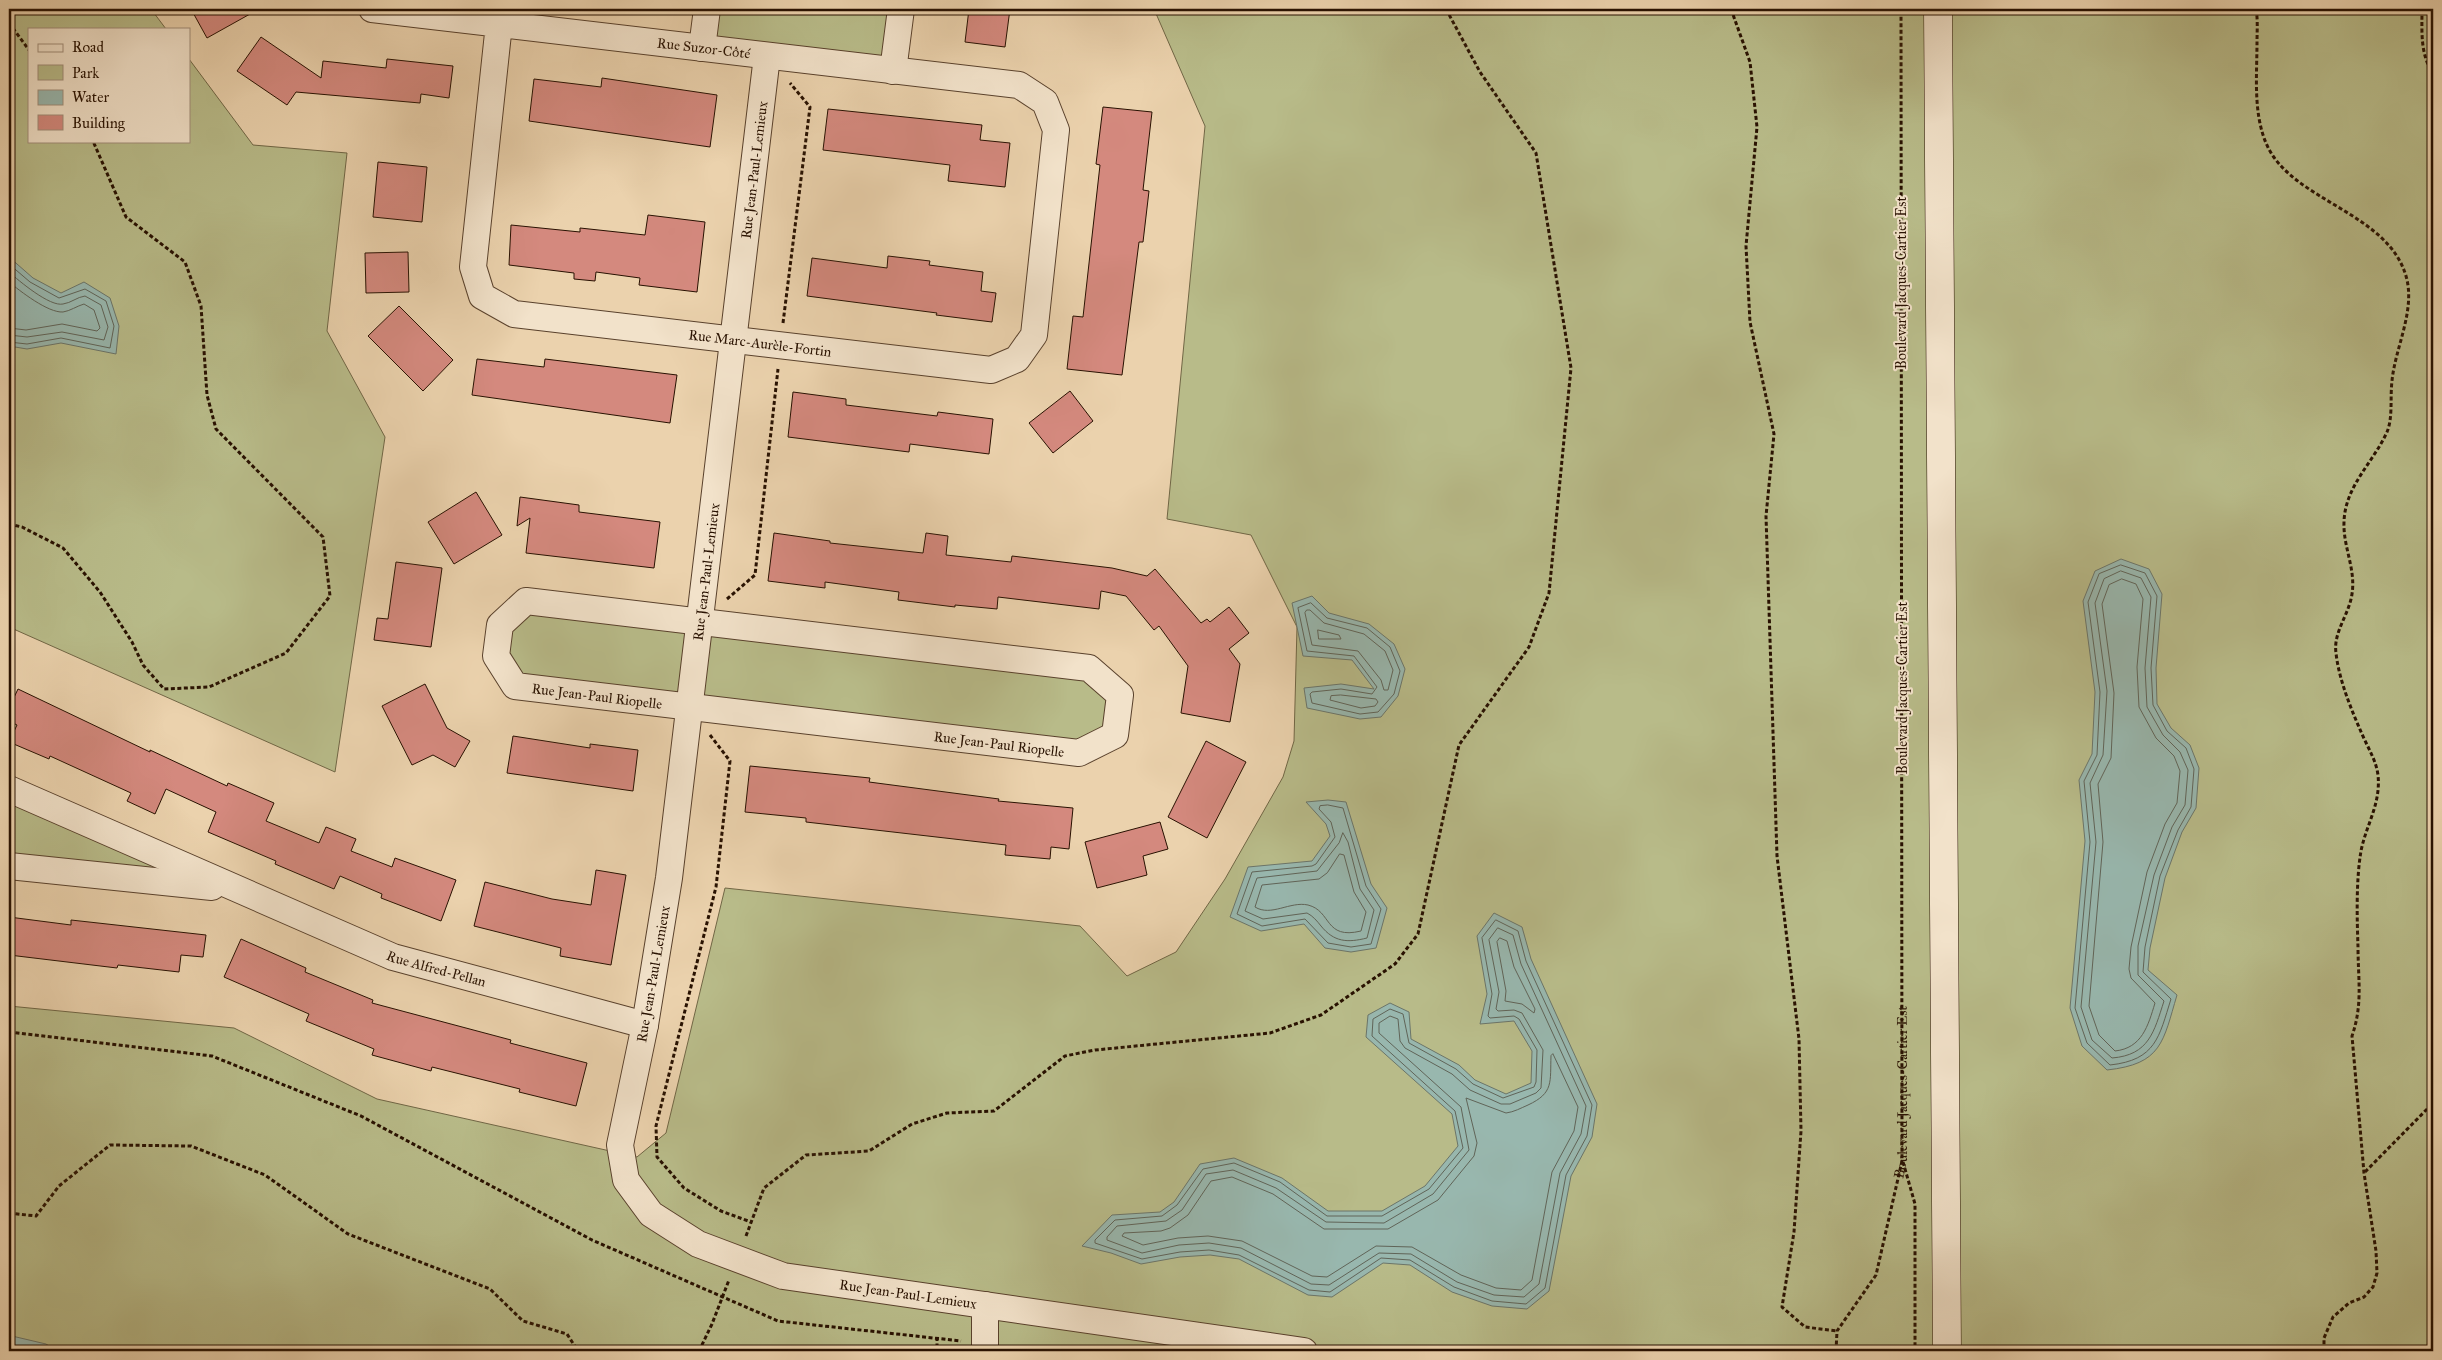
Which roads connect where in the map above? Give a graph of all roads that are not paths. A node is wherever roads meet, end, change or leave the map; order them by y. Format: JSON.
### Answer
{"nodes":[{"id":1,"x":382,"y":9,"type":"edge"},
{"id":2,"x":707,"y":9,"type":"edge"},
{"id":3,"x":901,"y":9,"type":"edge"},
{"id":4,"x":1938,"y":9,"type":"edge"},
{"id":5,"x":499,"y":24,"type":"junction"},
{"id":6,"x":702,"y":48,"type":"junction"},
{"id":7,"x":767,"y":56,"type":"junction"},
{"id":8,"x":894,"y":71,"type":"junction"},
{"id":9,"x":1018,"y":85,"type":"joint"},
{"id":10,"x":733,"y":340,"type":"junction"},
{"id":11,"x":700,"y":622,"type":"junction"},
{"id":12,"x":690,"y":708,"type":"junction"},
{"id":13,"x":9,"y":790,"type":"edge"},
{"id":14,"x":9,"y":866,"type":"edge"},
{"id":15,"x":235,"y":890,"type":"junction"},
{"id":16,"x":645,"y":1025,"type":"junction"},
{"id":17,"x":985,"y":1305,"type":"junction"},
{"id":18,"x":985,"y":1348,"type":"edge"},
{"id":19,"x":1304,"y":1351,"type":"edge"},
{"id":20,"x":1948,"y":1351,"type":"edge"}],
"edges":[{"from":1,"to":5,"type":"street","name":"Rue Suzor-Côté"},
{"from":2,"to":6,"type":"street"},
{"from":3,"to":8,"type":"street"},
{"from":4,"to":20,"type":"main road"},
{"from":5,"to":6,"type":"street","name":"Rue Suzor-Côté"},
{"from":5,"to":10,"type":"street","name":"Rue Marc-Aurèle-Fortin"},
{"from":6,"to":7,"type":"street","name":"Rue Suzor-Côté"},
{"from":7,"to":8,"type":"street","name":"Rue Suzor-Côté"},
{"from":7,"to":10,"type":"street","name":"Rue Jean-Paul-Lemieux"},
{"from":8,"to":9,"type":"street","name":"Rue Suzor-Côté"},
{"from":9,"to":10,"type":"street","name":"Rue Marc-Aurèle-Fortin"},
{"from":10,"to":11,"type":"street","name":"Rue Jean-Paul-Lemieux"},
{"from":11,"to":12,"type":"street","name":"Rue Jean-Paul-Lemieux"},
{"from":11,"to":12,"type":"street","name":"Rue Jean-Paul Riopelle"},
{"from":11,"to":12,"type":"street","name":"Rue Jean-Paul Riopelle"},
{"from":12,"to":16,"type":"street","name":"Rue Jean-Paul-Lemieux"},
{"from":13,"to":15,"type":"street","name":"Rue Alfred-Pellan"},
{"from":14,"to":15,"type":"street","name":"Rue Alfred-Pellan"},
{"from":15,"to":16,"type":"street","name":"Rue Alfred-Pellan"},
{"from":16,"to":17,"type":"street","name":"Rue Jean-Paul-Lemieux"},
{"from":17,"to":18,"type":"street"},
{"from":17,"to":19,"type":"street","name":"Rue Jean-Paul-Lemieux"}]}
